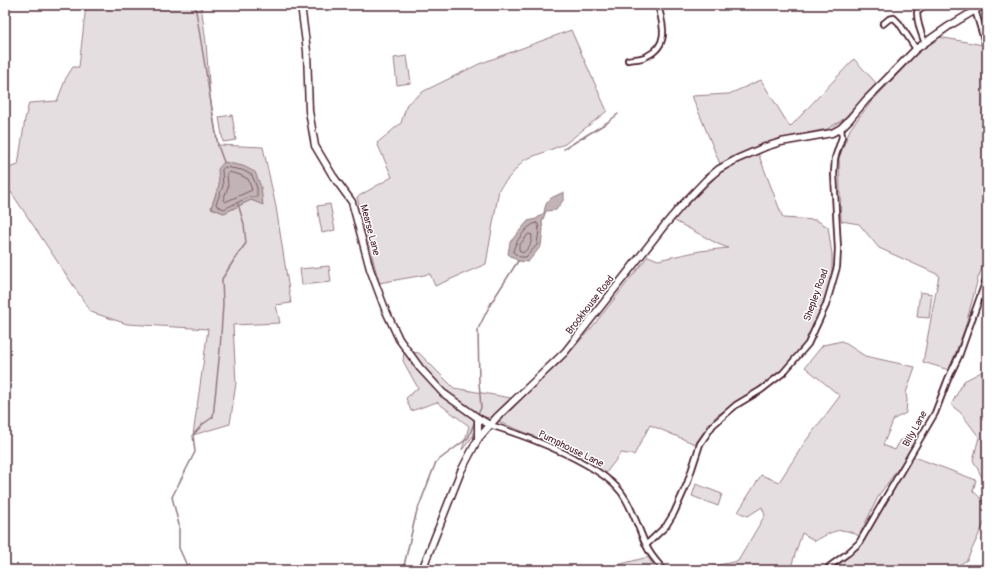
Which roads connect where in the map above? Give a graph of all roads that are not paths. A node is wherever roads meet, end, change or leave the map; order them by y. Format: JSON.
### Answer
{"nodes":[{"id":1,"x":300,"y":5,"type":"edge"},
{"id":2,"x":658,"y":5,"type":"edge"},
{"id":3,"x":984,"y":5,"type":"edge"},
{"id":4,"x":921,"y":9,"type":"dead end"},
{"id":5,"x":975,"y":10,"type":"junction"},
{"id":6,"x":883,"y":24,"type":"dead end"},
{"id":7,"x":925,"y":43,"type":"junction"},
{"id":8,"x":916,"y":49,"type":"junction"},
{"id":9,"x":987,"y":49,"type":"edge"},
{"id":10,"x":628,"y":60,"type":"dead end"},
{"id":11,"x":841,"y":128,"type":"junction"},
{"id":12,"x":987,"y":277,"type":"edge"},
{"id":13,"x":478,"y":418,"type":"junction"},
{"id":14,"x":490,"y":425,"type":"junction"},
{"id":15,"x":478,"y":439,"type":"junction"},
{"id":16,"x":646,"y":546,"type":"junction"},
{"id":17,"x":422,"y":570,"type":"edge"},
{"id":18,"x":664,"y":570,"type":"edge"},
{"id":19,"x":827,"y":570,"type":"edge"}],
"edges":[{"from":1,"to":13,"type":"street","name":"Mearse Lane"},
{"from":2,"to":10,"type":"street"},
{"from":3,"to":5,"type":"street"},
{"from":4,"to":7,"type":"street"},
{"from":5,"to":7,"type":"street"},
{"from":5,"to":9,"type":"street"},
{"from":6,"to":8,"type":"street"},
{"from":7,"to":8,"type":"street"},
{"from":8,"to":11,"type":"street"},
{"from":11,"to":14,"type":"street","name":"Brookhouse Road"},
{"from":11,"to":16,"type":"street","name":"Shepley Road"},
{"from":12,"to":19,"type":"street","name":"Billy Lane"},
{"from":13,"to":14,"type":"street","name":"Mearse Lane"},
{"from":13,"to":15,"type":"street"},
{"from":14,"to":15,"type":"street","name":"Brookhouse Road"},
{"from":14,"to":16,"type":"street","name":"Pumphouse Lane"},
{"from":15,"to":17,"type":"street","name":"Brookhouse Road"},
{"from":16,"to":18,"type":"street","name":"Pumphouse Lane"}]}
